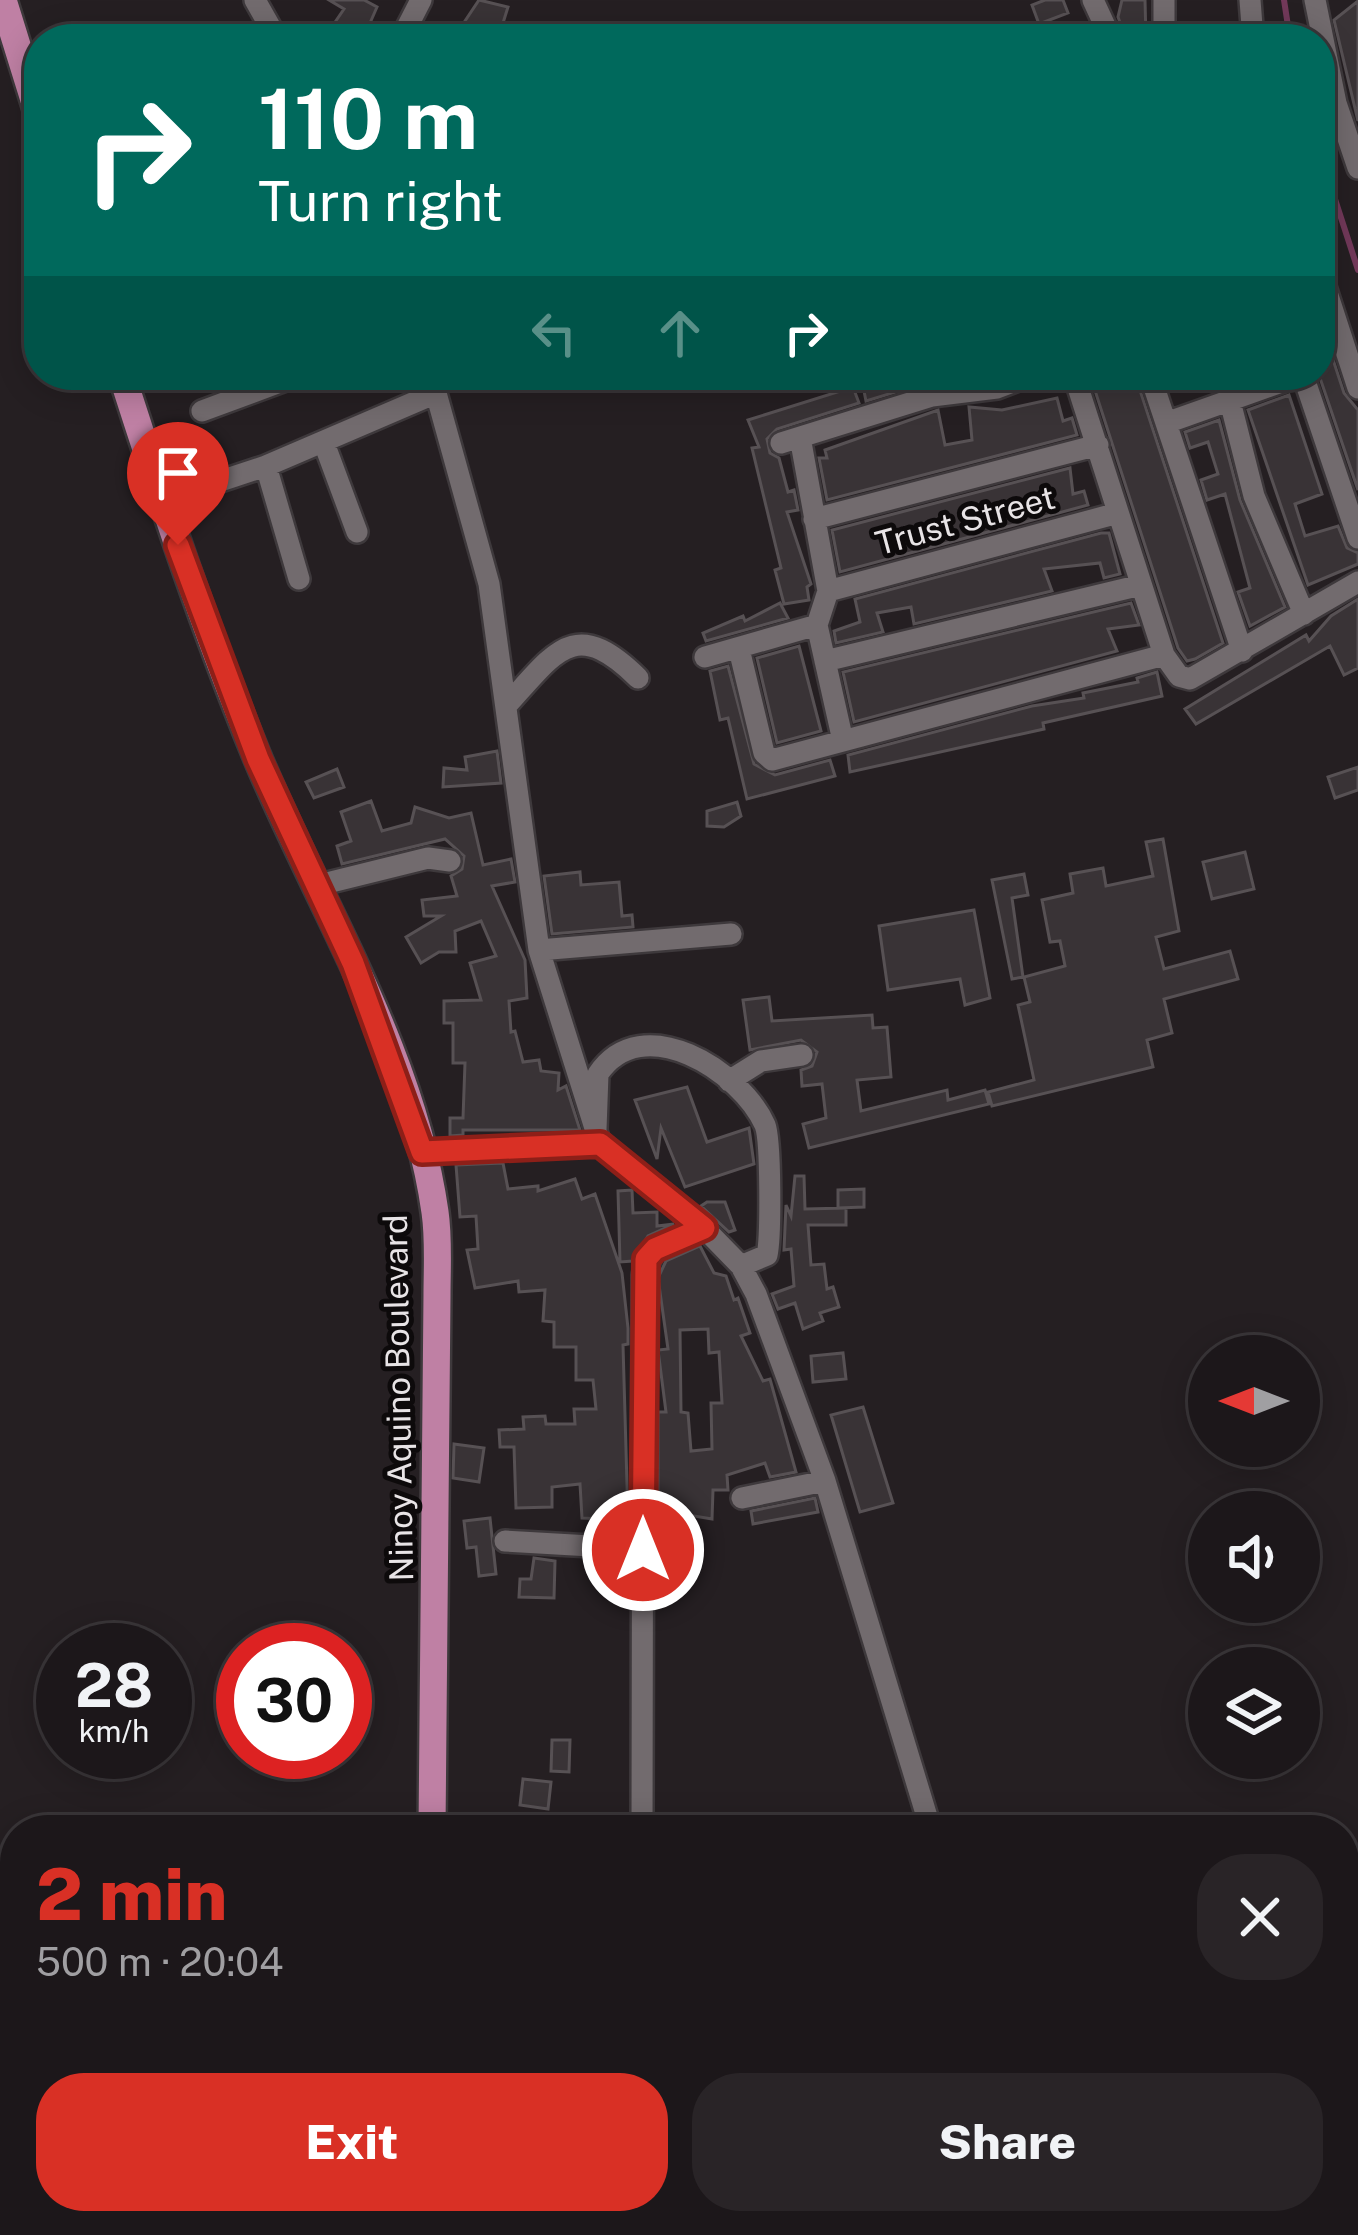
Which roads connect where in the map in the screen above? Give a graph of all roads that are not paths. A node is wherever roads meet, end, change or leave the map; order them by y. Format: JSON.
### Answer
{"nodes":[{"id":1,"x":3,"y":0,"type":"edge"},
{"id":2,"x":24,"y":68,"type":"edge"},
{"id":3,"x":1335,"y":98,"type":"edge"},
{"id":4,"x":1358,"y":167,"type":"edge"},
{"id":5,"x":1335,"y":317,"type":"edge"},
{"id":6,"x":1358,"y":388,"type":"edge"},
{"id":7,"x":127,"y":390,"type":"edge"},
{"id":8,"x":259,"y":390,"type":"edge"},
{"id":9,"x":423,"y":390,"type":"edge"},
{"id":10,"x":436,"y":390,"type":"edge"},
{"id":11,"x":982,"y":390,"type":"edge"},
{"id":12,"x":1080,"y":390,"type":"edge"},
{"id":13,"x":1155,"y":390,"type":"edge"},
{"id":14,"x":1260,"y":390,"type":"edge"},
{"id":15,"x":1307,"y":390,"type":"edge"},
{"id":16,"x":1230,"y":401,"type":"junction"},
{"id":17,"x":202,"y":411,"type":"dead end"},
{"id":18,"x":1166,"y":423,"type":"junction"},
{"id":19,"x":324,"y":442,"type":"junction"},
{"id":20,"x":1098,"y":445,"type":"junction"},
{"id":21,"x":266,"y":466,"type":"junction"},
{"id":22,"x":163,"y":500,"type":"junction"},
{"id":23,"x":1118,"y":512,"type":"junction"},
{"id":24,"x":814,"y":519,"type":"junction"},
{"id":25,"x":358,"y":532,"type":"dead end"},
{"id":26,"x":1358,"y":538,"type":"edge"},
{"id":27,"x":299,"y":579,"type":"dead end"},
{"id":28,"x":1358,"y":582,"type":"edge"},
{"id":29,"x":1141,"y":585,"type":"junction"},
{"id":30,"x":828,"y":591,"type":"junction"},
{"id":31,"x":1304,"y":614,"type":"junction"},
{"id":32,"x":817,"y":625,"type":"junction"},
{"id":33,"x":739,"y":649,"type":"junction"},
{"id":34,"x":1242,"y":651,"type":"junction"},
{"id":35,"x":1164,"y":656,"type":"junction"},
{"id":36,"x":705,"y":657,"type":"dead end"},
{"id":37,"x":825,"y":661,"type":"junction"},
{"id":38,"x":638,"y":678,"type":"dead end"},
{"id":39,"x":507,"y":705,"type":"junction"},
{"id":40,"x":843,"y":741,"type":"junction"},
{"id":41,"x":450,"y":861,"type":"dead end"},
{"id":42,"x":319,"y":885,"type":"junction"},
{"id":43,"x":731,"y":934,"type":"dead end"},
{"id":44,"x":539,"y":950,"type":"junction"},
{"id":45,"x":802,"y":1054,"type":"dead end"},
{"id":46,"x":729,"y":1081,"type":"junction"},
{"id":47,"x":597,"y":1138,"type":"junction"},
{"id":48,"x":422,"y":1152,"type":"junction"},
{"id":49,"x":704,"y":1228,"type":"junction"},
{"id":50,"x":741,"y":1266,"type":"junction"},
{"id":51,"x":825,"y":1481,"type":"junction"},
{"id":52,"x":742,"y":1498,"type":"dead end"},
{"id":53,"x":505,"y":1541,"type":"dead end"},
{"id":54,"x":643,"y":1550,"type":"junction"},
{"id":55,"x":432,"y":1815,"type":"edge"},
{"id":56,"x":642,"y":1815,"type":"edge"},
{"id":57,"x":927,"y":1815,"type":"edge"}],
"edges":[{"from":1,"to":2,"type":"main road"},
{"from":3,"to":4,"type":"street"},
{"from":5,"to":6,"type":"street"},
{"from":7,"to":22,"type":"main road","name":"Ninoy Aquino Boulevard"},
{"from":8,"to":17,"type":"street"},
{"from":9,"to":19,"type":"street"},
{"from":10,"to":39,"type":"street"},
{"from":11,"to":24,"type":"street"},
{"from":12,"to":20,"type":"street"},
{"from":13,"to":18,"type":"street"},
{"from":14,"to":16,"type":"street"},
{"from":15,"to":26,"type":"street"},
{"from":16,"to":18,"type":"street"},
{"from":16,"to":31,"type":"street"},
{"from":18,"to":34,"type":"street"},
{"from":19,"to":21,"type":"street"},
{"from":19,"to":25,"type":"street"},
{"from":20,"to":23,"type":"street"},
{"from":20,"to":24,"type":"street"},
{"from":21,"to":22,"type":"street"},
{"from":21,"to":27,"type":"street"},
{"from":22,"to":42,"type":"main road","name":"Ninoy Aquino Boulevard"},
{"from":23,"to":29,"type":"street"},
{"from":23,"to":30,"type":"street","name":"Trust Street"},
{"from":24,"to":30,"type":"street"},
{"from":28,"to":31,"type":"street"},
{"from":29,"to":35,"type":"street"},
{"from":29,"to":37,"type":"street"},
{"from":30,"to":32,"type":"street"},
{"from":31,"to":34,"type":"street"},
{"from":32,"to":33,"type":"street"},
{"from":32,"to":37,"type":"street"},
{"from":33,"to":36,"type":"street"},
{"from":33,"to":40,"type":"street"},
{"from":34,"to":35,"type":"street"},
{"from":35,"to":40,"type":"street"},
{"from":37,"to":40,"type":"street"},
{"from":38,"to":39,"type":"street"},
{"from":39,"to":44,"type":"street"},
{"from":41,"to":42,"type":"street"},
{"from":42,"to":48,"type":"main road","name":"Ninoy Aquino Boulevard"},
{"from":43,"to":44,"type":"street"},
{"from":44,"to":47,"type":"street"},
{"from":45,"to":46,"type":"street"},
{"from":46,"to":47,"type":"street"},
{"from":46,"to":50,"type":"street"},
{"from":47,"to":48,"type":"street"},
{"from":47,"to":49,"type":"street"},
{"from":48,"to":55,"type":"main road","name":"Ninoy Aquino Boulevard"},
{"from":49,"to":50,"type":"street"},
{"from":49,"to":54,"type":"street"},
{"from":50,"to":51,"type":"street"},
{"from":51,"to":52,"type":"street"},
{"from":51,"to":57,"type":"street"},
{"from":53,"to":54,"type":"street"},
{"from":54,"to":56,"type":"street"}]}
